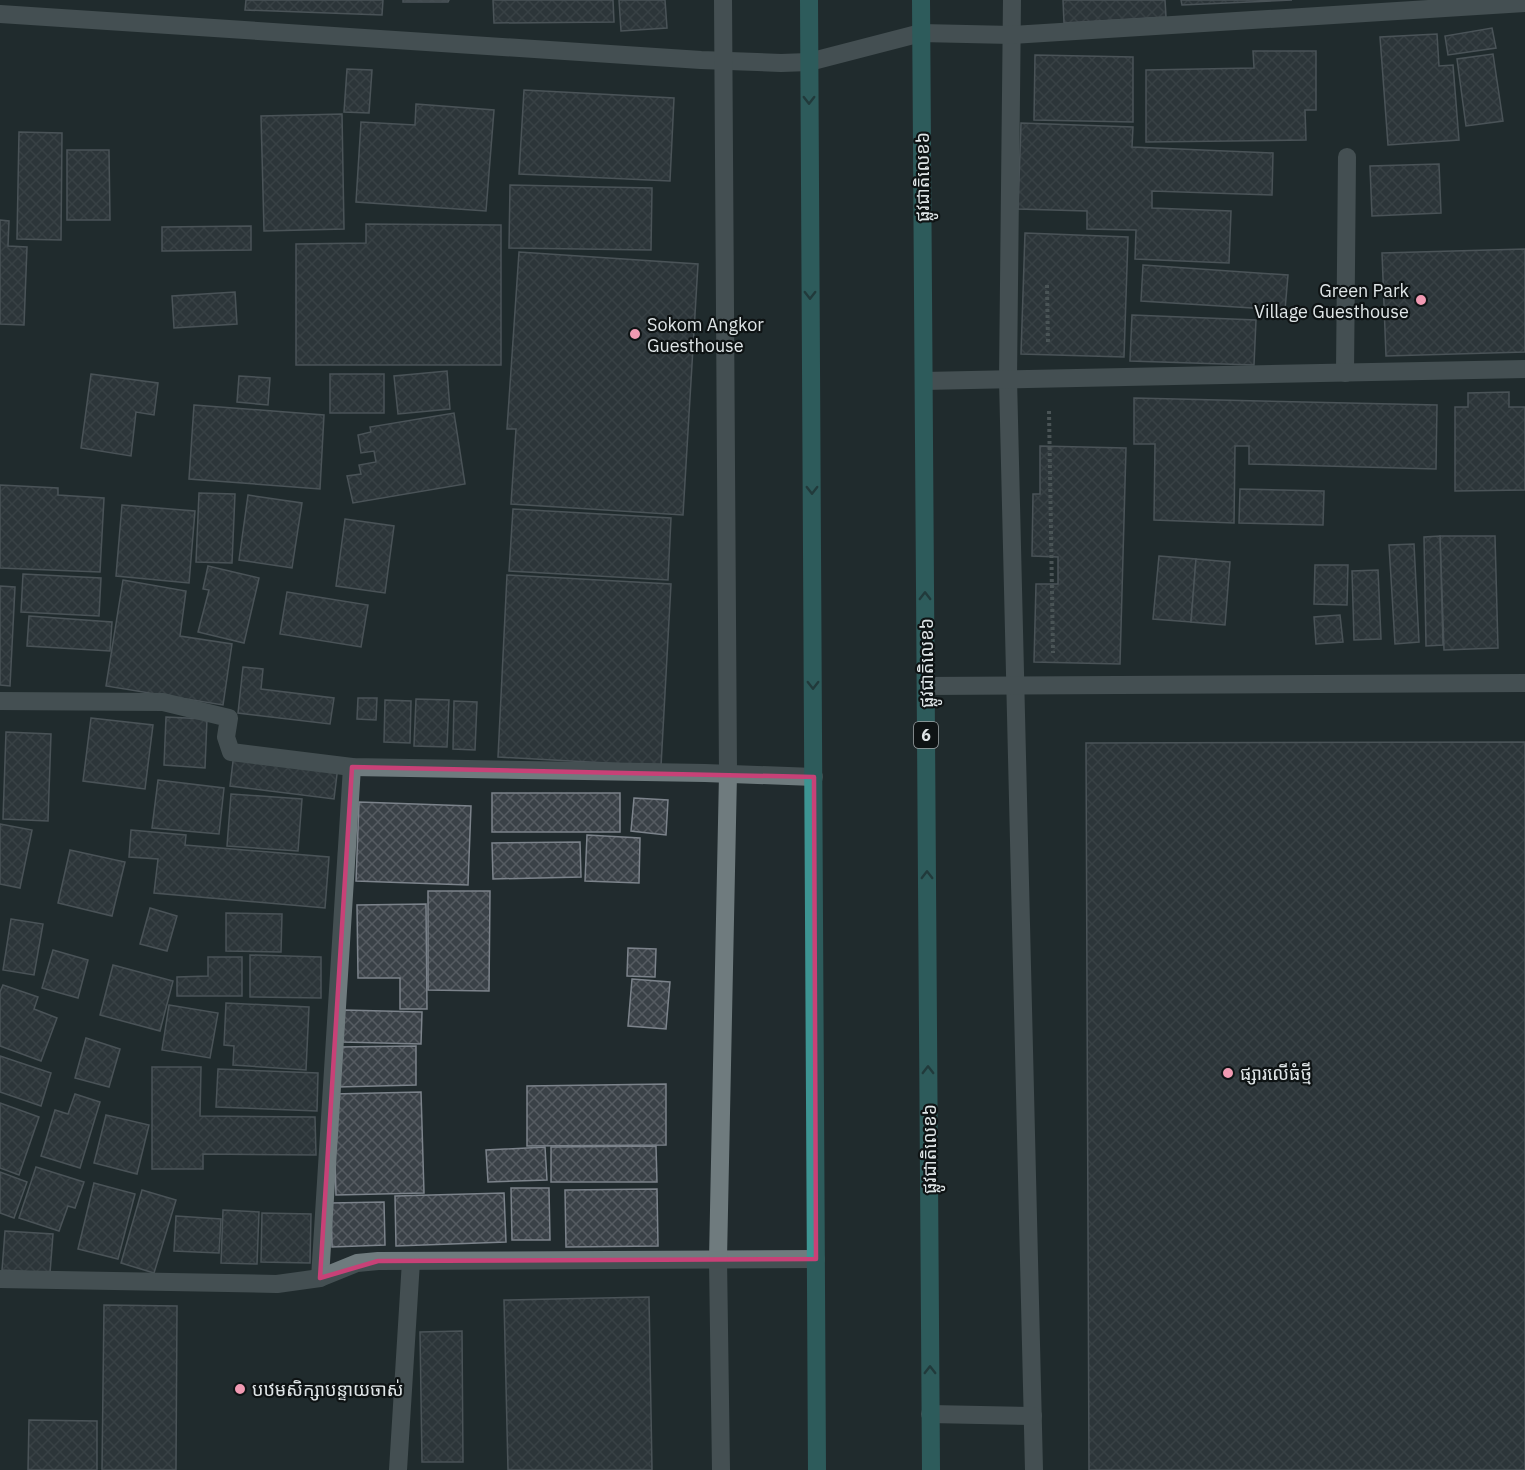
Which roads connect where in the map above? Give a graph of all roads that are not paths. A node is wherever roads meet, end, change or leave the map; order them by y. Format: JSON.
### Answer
{"nodes":[{"id":1,"x":723,"y":0,"type":"edge"},
{"id":2,"x":809,"y":0,"type":"edge"},
{"id":3,"x":921,"y":0,"type":"edge"},
{"id":4,"x":1012,"y":0,"type":"edge"},
{"id":5,"x":1525,"y":3,"type":"edge"},
{"id":6,"x":0,"y":14,"type":"edge"},
{"id":7,"x":921,"y":33,"type":"junction"},
{"id":8,"x":1012,"y":35,"type":"junction"},
{"id":9,"x":723,"y":60,"type":"junction"},
{"id":10,"x":808,"y":62,"type":"junction"},
{"id":11,"x":1347,"y":157,"type":"dead end"},
{"id":12,"x":1525,"y":369,"type":"edge"},
{"id":13,"x":1345,"y":373,"type":"junction"},
{"id":14,"x":1008,"y":379,"type":"junction"},
{"id":15,"x":924,"y":381,"type":"junction"},
{"id":16,"x":1525,"y":684,"type":"edge"},
{"id":17,"x":926,"y":686,"type":"junction"},
{"id":18,"x":1014,"y":687,"type":"junction"},
{"id":19,"x":0,"y":701,"type":"edge"},
{"id":20,"x":352,"y":767,"type":"junction"},
{"id":21,"x":728,"y":774,"type":"junction"},
{"id":22,"x":814,"y":777,"type":"junction"},
{"id":23,"x":718,"y":1259,"type":"junction"},
{"id":24,"x":816,"y":1259,"type":"junction"},
{"id":25,"x":411,"y":1261,"type":"junction"},
{"id":26,"x":320,"y":1278,"type":"junction"},
{"id":27,"x":0,"y":1279,"type":"edge"},
{"id":28,"x":930,"y":1414,"type":"junction"},
{"id":29,"x":1034,"y":1416,"type":"junction"},
{"id":30,"x":398,"y":1470,"type":"edge"},
{"id":31,"x":721,"y":1470,"type":"edge"},
{"id":32,"x":817,"y":1470,"type":"edge"},
{"id":33,"x":931,"y":1470,"type":"edge"},
{"id":34,"x":1034,"y":1470,"type":"edge"}],
"edges":[{"from":1,"to":9,"type":"street"},
{"from":2,"to":10,"type":"main road"},
{"from":3,"to":7,"type":"main road","name":"ផ្លូវជាតិលេខ៦","number":"6"},
{"from":4,"to":8,"type":"street"},
{"from":5,"to":8,"type":"street"},
{"from":6,"to":9,"type":"street"},
{"from":7,"to":8,"type":"street"},
{"from":7,"to":10,"type":"street"},
{"from":7,"to":15,"type":"main road","name":"ផ្លូវជាតិលេខ៦","number":"6"},
{"from":8,"to":14,"type":"street"},
{"from":9,"to":10,"type":"street"},
{"from":9,"to":21,"type":"street"},
{"from":10,"to":22,"type":"main road","one_way":true},
{"from":11,"to":13,"type":"street"},
{"from":12,"to":13,"type":"street"},
{"from":13,"to":14,"type":"street"},
{"from":14,"to":15,"type":"street"},
{"from":14,"to":18,"type":"street"},
{"from":17,"to":15,"type":"main road","name":"ផ្លូវជាតិលេខ៦","number":"6","one_way":true},
{"from":16,"to":18,"type":"street"},
{"from":17,"to":18,"type":"street"},
{"from":28,"to":17,"type":"main road","name":"ផ្លូវជាតិលេខ៦","number":"6","one_way":true},
{"from":18,"to":29,"type":"street"},
{"from":19,"to":20,"type":"street"},
{"from":20,"to":21,"type":"street"},
{"from":20,"to":26,"type":"street"},
{"from":21,"to":22,"type":"street"},
{"from":21,"to":23,"type":"street"},
{"from":22,"to":24,"type":"main road"},
{"from":23,"to":24,"type":"street"},
{"from":23,"to":25,"type":"street"},
{"from":23,"to":31,"type":"street"},
{"from":24,"to":32,"type":"main road"},
{"from":25,"to":26,"type":"street"},
{"from":25,"to":30,"type":"street"},
{"from":26,"to":27,"type":"street"},
{"from":28,"to":29,"type":"street"},
{"from":28,"to":33,"type":"main road","name":"ផ្លូវជាតិលេខ៦","number":"6"},
{"from":29,"to":34,"type":"street"}]}
